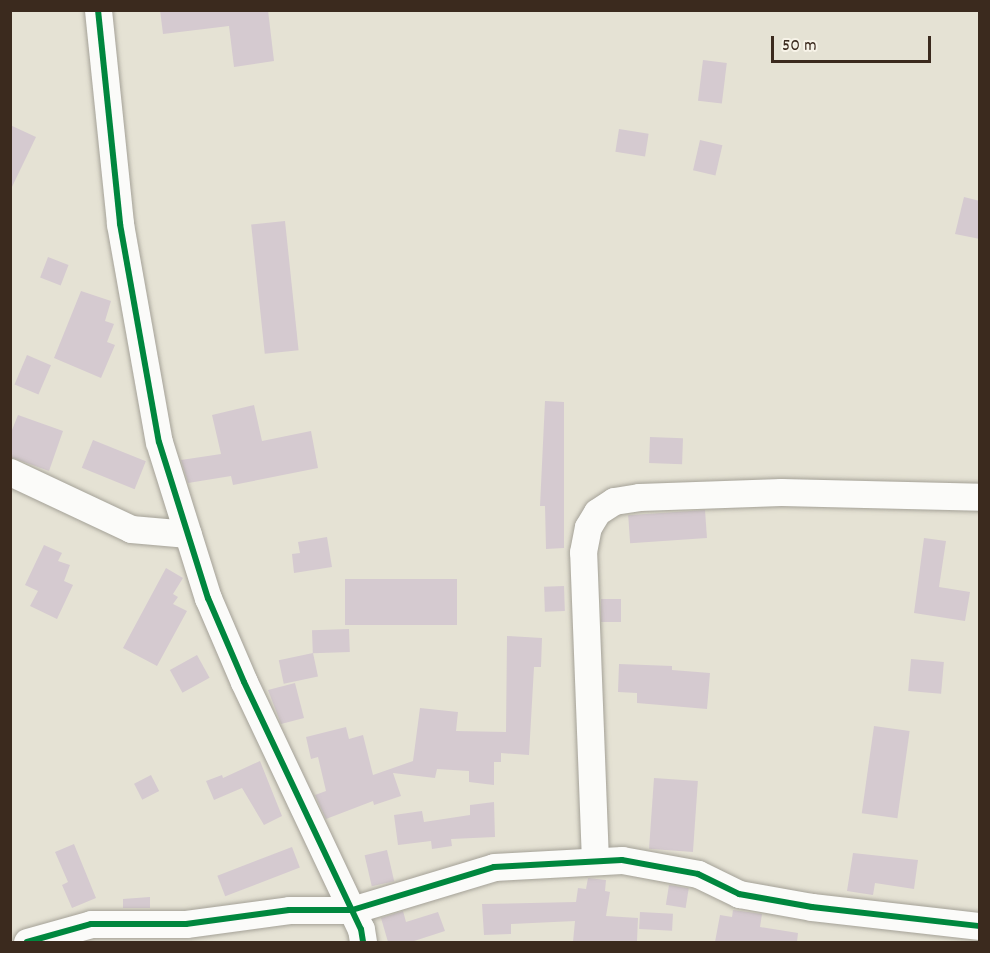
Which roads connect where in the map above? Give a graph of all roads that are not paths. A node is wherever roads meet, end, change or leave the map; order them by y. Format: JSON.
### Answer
{"nodes":[{"id":1,"x":98,"y":10,"type":"edge"},
{"id":2,"x":10,"y":472,"type":"edge"},
{"id":3,"x":980,"y":497,"type":"edge"},
{"id":4,"x":188,"y":534,"type":"junction"},
{"id":5,"x":595,"y":861,"type":"junction"},
{"id":6,"x":352,"y":910,"type":"junction"},
{"id":7,"x":980,"y":926,"type":"edge"},
{"id":8,"x":27,"y":942,"type":"edge"},
{"id":9,"x":363,"y":942,"type":"edge"}],
"edges":[{"from":1,"to":4,"type":"street"},
{"from":2,"to":4,"type":"street"},
{"from":3,"to":5,"type":"street"},
{"from":4,"to":6,"type":"street"},
{"from":5,"to":6,"type":"street"},
{"from":5,"to":7,"type":"street"},
{"from":6,"to":8,"type":"street"},
{"from":6,"to":9,"type":"street"}]}
